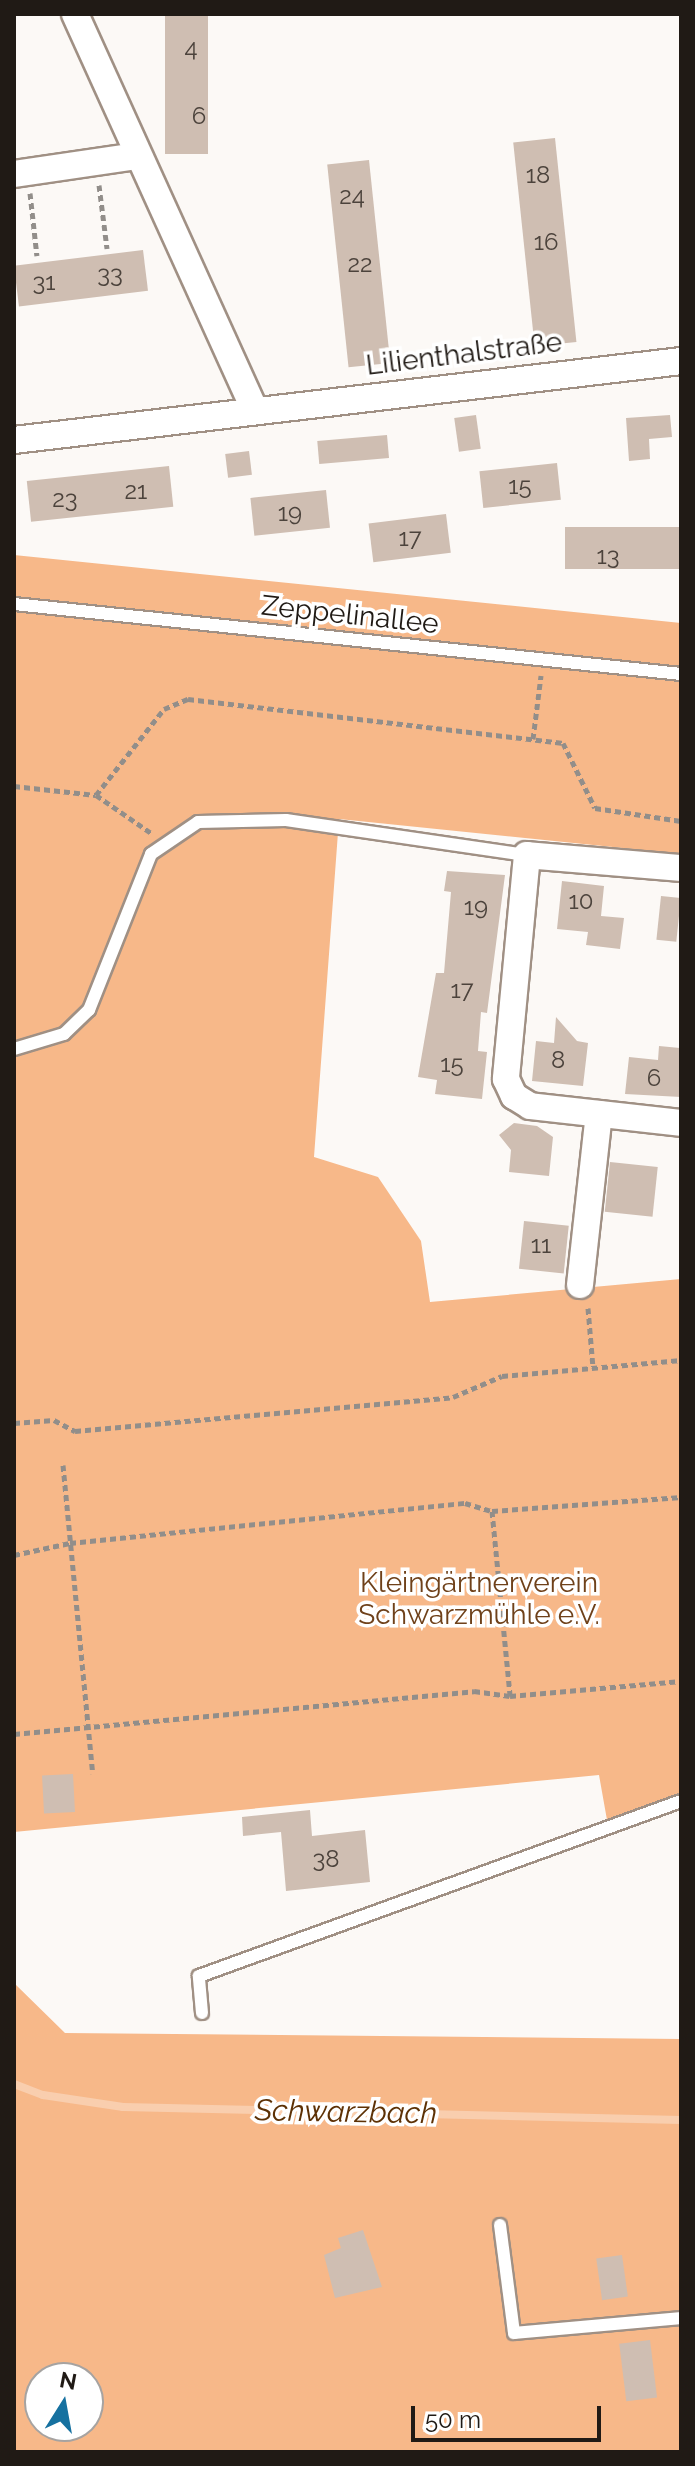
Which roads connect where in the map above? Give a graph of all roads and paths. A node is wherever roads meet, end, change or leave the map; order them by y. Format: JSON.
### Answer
{"nodes":[{"id":1,"x":75,"y":14,"type":"edge"},
{"id":2,"x":137,"y":156,"type":"junction"},
{"id":3,"x":97,"y":164,"type":"junction"},
{"id":4,"x":21,"y":174,"type":"edge"},
{"id":5,"x":107,"y":248,"type":"dead end"},
{"id":6,"x":37,"y":256,"type":"dead end"},
{"id":7,"x":681,"y":361,"type":"edge"},
{"id":8,"x":255,"y":410,"type":"junction"},
{"id":9,"x":14,"y":440,"type":"edge"},
{"id":10,"x":14,"y":604,"type":"edge"},
{"id":11,"x":544,"y":660,"type":"junction"},
{"id":12,"x":681,"y":674,"type":"edge"},
{"id":13,"x":533,"y":739,"type":"junction"},
{"id":14,"x":14,"y":786,"type":"edge"},
{"id":15,"x":96,"y":795,"type":"junction"},
{"id":16,"x":681,"y":821,"type":"edge"},
{"id":17,"x":163,"y":841,"type":"junction"},
{"id":18,"x":527,"y":855,"type":"junction"},
{"id":19,"x":681,"y":868,"type":"edge"},
{"id":20,"x":14,"y":1049,"type":"edge"},
{"id":21,"x":599,"y":1114,"type":"junction"},
{"id":22,"x":681,"y":1123,"type":"edge"},
{"id":23,"x":580,"y":1285,"type":"joint"},
{"id":24,"x":681,"y":1360,"type":"edge"},
{"id":25,"x":593,"y":1368,"type":"junction"},
{"id":26,"x":14,"y":1423,"type":"edge"},
{"id":27,"x":63,"y":1465,"type":"dead end"},
{"id":28,"x":681,"y":1497,"type":"edge"},
{"id":29,"x":492,"y":1511,"type":"junction"},
{"id":30,"x":70,"y":1543,"type":"junction"},
{"id":31,"x":14,"y":1555,"type":"edge"},
{"id":32,"x":681,"y":1681,"type":"edge"},
{"id":33,"x":510,"y":1696,"type":"junction"},
{"id":34,"x":87,"y":1728,"type":"junction"},
{"id":35,"x":14,"y":1734,"type":"edge"},
{"id":36,"x":93,"y":1774,"type":"dead end"},
{"id":37,"x":681,"y":1801,"type":"edge"},
{"id":38,"x":202,"y":2013,"type":"dead end"},
{"id":39,"x":500,"y":2225,"type":"dead end"},
{"id":40,"x":681,"y":2318,"type":"edge"}],
"edges":[{"from":1,"to":2,"type":"street"},
{"from":2,"to":3,"type":"street"},
{"from":2,"to":8,"type":"street"},
{"from":3,"to":4,"type":"street"},
{"from":3,"to":5,"type":"path"},
{"from":4,"to":6,"type":"path"},
{"from":7,"to":8,"type":"street","name":"Lilienthalstraße"},
{"from":8,"to":9,"type":"street","name":"Lilienthalstraße"},
{"from":10,"to":11,"type":"lane","name":"Zeppelinallee"},
{"from":11,"to":12,"type":"lane","name":"Zeppelinallee"},
{"from":11,"to":13,"type":"path"},
{"from":13,"to":15,"type":"path"},
{"from":13,"to":16,"type":"path"},
{"from":14,"to":15,"type":"path"},
{"from":15,"to":17,"type":"path"},
{"from":17,"to":18,"type":"lane"},
{"from":17,"to":20,"type":"lane"},
{"from":18,"to":19,"type":"street"},
{"from":18,"to":21,"type":"street"},
{"from":21,"to":22,"type":"street"},
{"from":21,"to":23,"type":"street"},
{"from":23,"to":25,"type":"path"},
{"from":24,"to":25,"type":"path"},
{"from":25,"to":26,"type":"path"},
{"from":27,"to":30,"type":"path"},
{"from":28,"to":29,"type":"path"},
{"from":29,"to":30,"type":"path"},
{"from":29,"to":33,"type":"path"},
{"from":30,"to":31,"type":"path"},
{"from":30,"to":34,"type":"path"},
{"from":32,"to":33,"type":"path"},
{"from":33,"to":34,"type":"path"},
{"from":34,"to":35,"type":"path"},
{"from":34,"to":36,"type":"path"},
{"from":37,"to":38,"type":"lane"},
{"from":39,"to":40,"type":"lane"}]}
